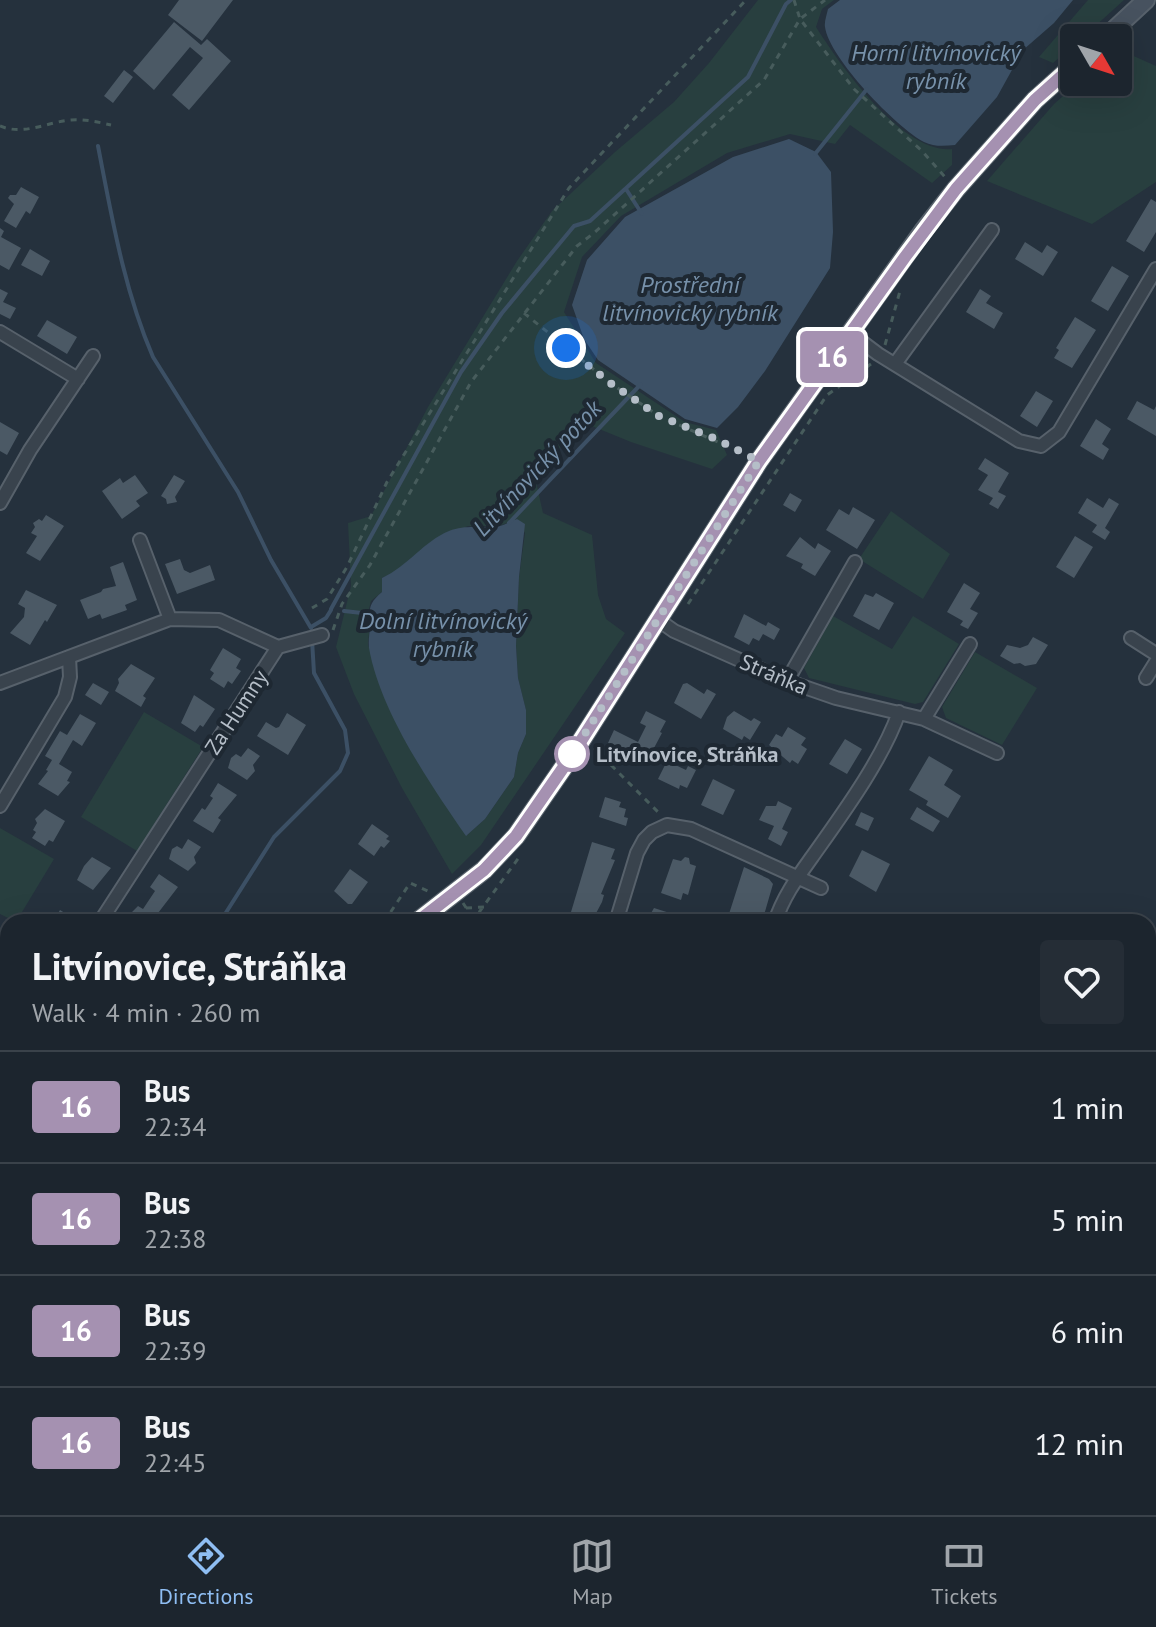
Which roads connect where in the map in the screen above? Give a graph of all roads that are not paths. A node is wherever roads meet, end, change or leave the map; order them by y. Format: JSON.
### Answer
{"nodes":[{"id":1,"x":1146,"y":0,"type":"edge"},
{"id":2,"x":1120,"y":24,"type":"edge"},
{"id":3,"x":1060,"y":78,"type":"edge"},
{"id":4,"x":992,"y":230,"type":"dead end"},
{"id":5,"x":1156,"y":269,"type":"edge"},
{"id":6,"x":0,"y":332,"type":"edge"},
{"id":7,"x":850,"y":333,"type":"junction"},
{"id":8,"x":93,"y":356,"type":"dead end"},
{"id":9,"x":895,"y":364,"type":"junction"},
{"id":10,"x":78,"y":379,"type":"junction"},
{"id":11,"x":0,"y":503,"type":"edge"},
{"id":12,"x":140,"y":540,"type":"dead end"},
{"id":13,"x":855,"y":562,"type":"dead end"},
{"id":14,"x":170,"y":619,"type":"junction"},
{"id":15,"x":657,"y":619,"type":"junction"},
{"id":16,"x":327,"y":636,"type":"road end"},
{"id":17,"x":1131,"y":638,"type":"dead end"},
{"id":18,"x":970,"y":644,"type":"dead end"},
{"id":19,"x":278,"y":647,"type":"junction"},
{"id":20,"x":1156,"y":654,"type":"edge"},
{"id":21,"x":69,"y":657,"type":"junction"},
{"id":22,"x":1156,"y":662,"type":"edge"},
{"id":23,"x":1146,"y":678,"type":"dead end"},
{"id":24,"x":787,"y":681,"type":"junction"},
{"id":25,"x":0,"y":683,"type":"edge"},
{"id":26,"x":899,"y":712,"type":"junction"},
{"id":27,"x":924,"y":719,"type":"junction"},
{"id":28,"x":997,"y":753,"type":"dead end"},
{"id":29,"x":0,"y":806,"type":"edge"},
{"id":30,"x":797,"y":877,"type":"junction"},
{"id":31,"x":821,"y":888,"type":"dead end"},
{"id":32,"x":105,"y":914,"type":"edge"},
{"id":33,"x":430,"y":914,"type":"edge"},
{"id":34,"x":618,"y":914,"type":"edge"},
{"id":35,"x":778,"y":914,"type":"edge"}],
"edges":[{"from":1,"to":2,"type":"street"},
{"from":3,"to":7,"type":"street"},
{"from":4,"to":9,"type":"street"},
{"from":5,"to":9,"type":"street"},
{"from":6,"to":10,"type":"street"},
{"from":7,"to":9,"type":"street"},
{"from":7,"to":15,"type":"street"},
{"from":8,"to":10,"type":"street"},
{"from":10,"to":11,"type":"street"},
{"from":12,"to":14,"type":"street"},
{"from":13,"to":24,"type":"street"},
{"from":14,"to":19,"type":"street","name":"Za Humny"},
{"from":14,"to":21,"type":"street","name":"Za Humny"},
{"from":15,"to":24,"type":"street","name":"Stráňka"},
{"from":15,"to":33,"type":"street"},
{"from":16,"to":19,"type":"street"},
{"from":17,"to":20,"type":"street"},
{"from":18,"to":27,"type":"street"},
{"from":19,"to":32,"type":"street","name":"Za Humny"},
{"from":21,"to":25,"type":"street","name":"Za Humny"},
{"from":21,"to":29,"type":"street"},
{"from":22,"to":23,"type":"street"},
{"from":24,"to":26,"type":"street","name":"Stráňka"},
{"from":26,"to":27,"type":"street","name":"Stráňka"},
{"from":26,"to":30,"type":"street"},
{"from":27,"to":28,"type":"street","name":"Stráňka"},
{"from":30,"to":31,"type":"street"},
{"from":30,"to":34,"type":"street"},
{"from":30,"to":35,"type":"street"}]}
